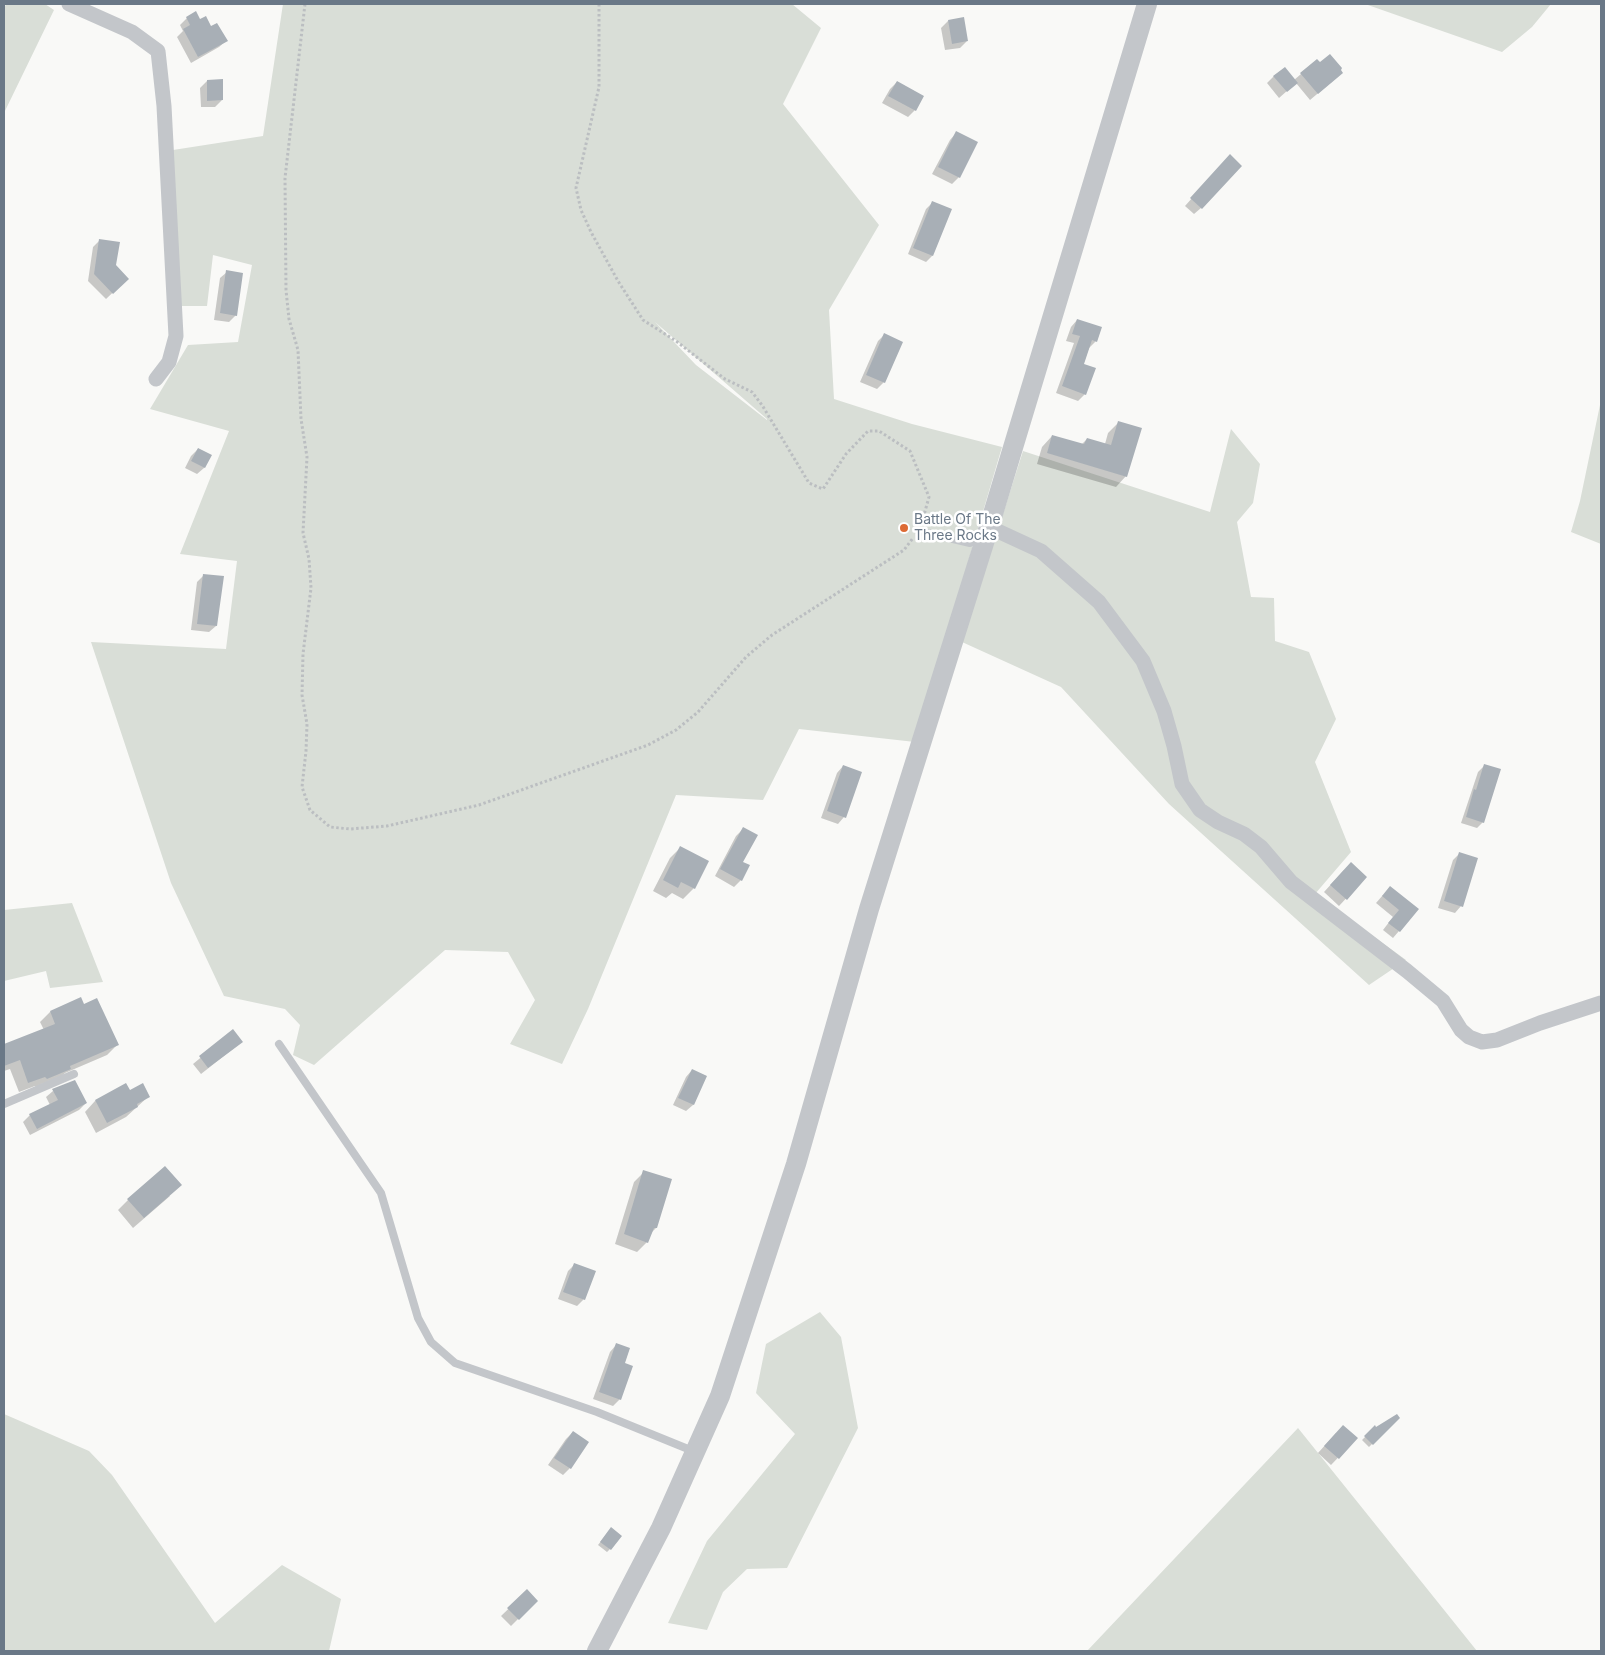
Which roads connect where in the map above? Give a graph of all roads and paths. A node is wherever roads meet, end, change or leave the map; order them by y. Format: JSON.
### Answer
{"nodes":[{"id":1,"x":69,"y":4,"type":"edge"},
{"id":2,"x":305,"y":4,"type":"edge"},
{"id":3,"x":599,"y":4,"type":"edge"},
{"id":4,"x":1147,"y":4,"type":"edge"},
{"id":5,"x":156,"y":379,"type":"dead end"},
{"id":6,"x":989,"y":527,"type":"junction"},
{"id":7,"x":919,"y":531,"type":"junction"},
{"id":8,"x":1601,"y":1003,"type":"edge"},
{"id":9,"x":279,"y":1044,"type":"dead end"},
{"id":10,"x":74,"y":1074,"type":"dead end"},
{"id":11,"x":4,"y":1104,"type":"edge"},
{"id":12,"x":695,"y":1452,"type":"junction"},
{"id":13,"x":597,"y":1651,"type":"edge"}],
"edges":[{"from":1,"to":5,"type":"street"},
{"from":2,"to":7,"type":"path"},
{"from":3,"to":7,"type":"path"},
{"from":4,"to":6,"type":"street"},
{"from":6,"to":7,"type":"lane"},
{"from":6,"to":8,"type":"street"},
{"from":6,"to":12,"type":"street"},
{"from":9,"to":12,"type":"lane"},
{"from":10,"to":11,"type":"lane"},
{"from":12,"to":13,"type":"street"}]}
